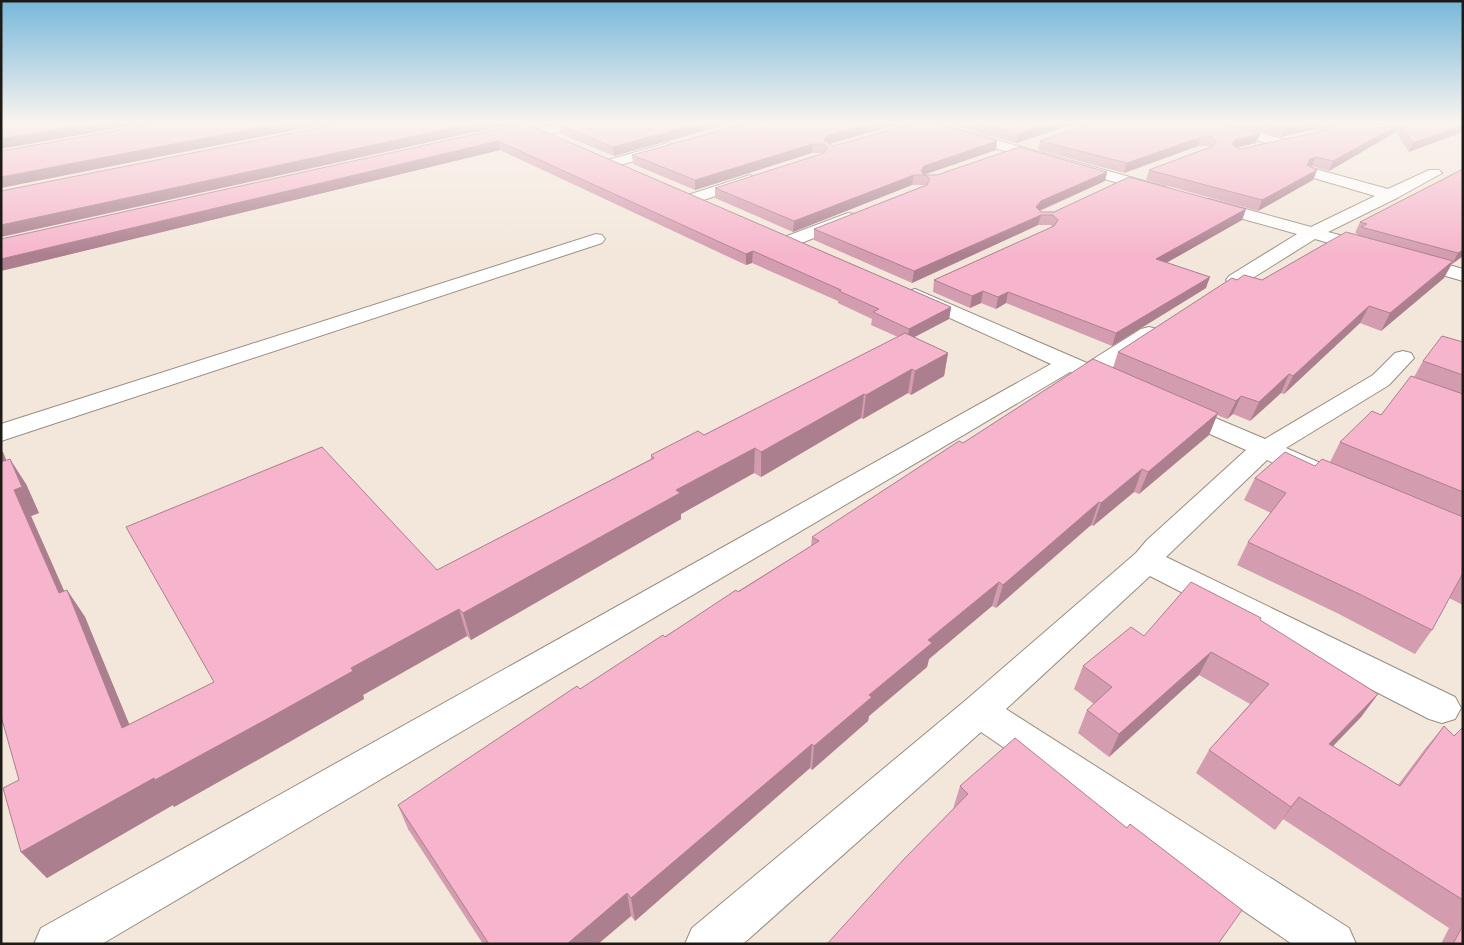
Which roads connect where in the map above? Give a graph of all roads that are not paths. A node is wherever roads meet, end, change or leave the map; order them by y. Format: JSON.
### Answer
{"nodes":[{"id":1,"x":624,"y":167,"type":"edge"},
{"id":2,"x":1079,"y":167,"type":"edge"},
{"id":3,"x":1152,"y":170,"type":"edge"},
{"id":4,"x":1312,"y":173,"type":"edge"},
{"id":5,"x":1434,"y":173,"type":"dead end"},
{"id":6,"x":640,"y":174,"type":"edge"},
{"id":7,"x":761,"y":176,"type":"edge"},
{"id":8,"x":1125,"y":180,"type":"junction"},
{"id":9,"x":1108,"y":188,"type":"edge"},
{"id":10,"x":1172,"y":193,"type":"edge"},
{"id":11,"x":1391,"y":195,"type":"junction"},
{"id":12,"x":1191,"y":198,"type":"edge"},
{"id":13,"x":721,"y":209,"type":"edge"},
{"id":14,"x":865,"y":212,"type":"edge"},
{"id":15,"x":1312,"y":233,"type":"junction"},
{"id":16,"x":596,"y":239,"type":"dead end"},
{"id":17,"x":820,"y":252,"type":"edge"},
{"id":18,"x":1463,"y":275,"type":"edge"},
{"id":19,"x":1236,"y":280,"type":"edge"},
{"id":20,"x":910,"y":287,"type":"edge"},
{"id":21,"x":1165,"y":325,"type":"edge"},
{"id":22,"x":1079,"y":367,"type":"junction"},
{"id":23,"x":1397,"y":376,"type":"dead end"},
{"id":24,"x":1116,"y":384,"type":"edge"},
{"id":25,"x":1161,"y":403,"type":"edge"},
{"id":26,"x":1,"y":433,"type":"edge"},
{"id":27,"x":1268,"y":450,"type":"junction"},
{"id":28,"x":1330,"y":477,"type":"edge"},
{"id":29,"x":1147,"y":561,"type":"junction"},
{"id":30,"x":1442,"y":708,"type":"dead end"},
{"id":31,"x":980,"y":711,"type":"junction"},
{"id":32,"x":57,"y":944,"type":"edge"},
{"id":33,"x":708,"y":944,"type":"edge"},
{"id":34,"x":1333,"y":944,"type":"edge"}],
"edges":[{"from":1,"to":6,"type":"street"},
{"from":2,"to":8,"type":"street"},
{"from":3,"to":8,"type":"street"},
{"from":4,"to":11,"type":"street"},
{"from":5,"to":11,"type":"street"},
{"from":7,"to":13,"type":"street"},
{"from":8,"to":9,"type":"street"},
{"from":8,"to":10,"type":"street"},
{"from":11,"to":15,"type":"street"},
{"from":12,"to":15,"type":"street"},
{"from":14,"to":17,"type":"street"},
{"from":15,"to":18,"type":"street"},
{"from":15,"to":19,"type":"street"},
{"from":16,"to":26,"type":"street"},
{"from":20,"to":22,"type":"street"},
{"from":21,"to":22,"type":"street"},
{"from":22,"to":24,"type":"street"},
{"from":22,"to":32,"type":"street"},
{"from":23,"to":27,"type":"street"},
{"from":25,"to":27,"type":"street"},
{"from":27,"to":28,"type":"street"},
{"from":27,"to":29,"type":"street"},
{"from":29,"to":30,"type":"street"},
{"from":29,"to":31,"type":"street"},
{"from":31,"to":33,"type":"street"},
{"from":31,"to":34,"type":"street"}]}
